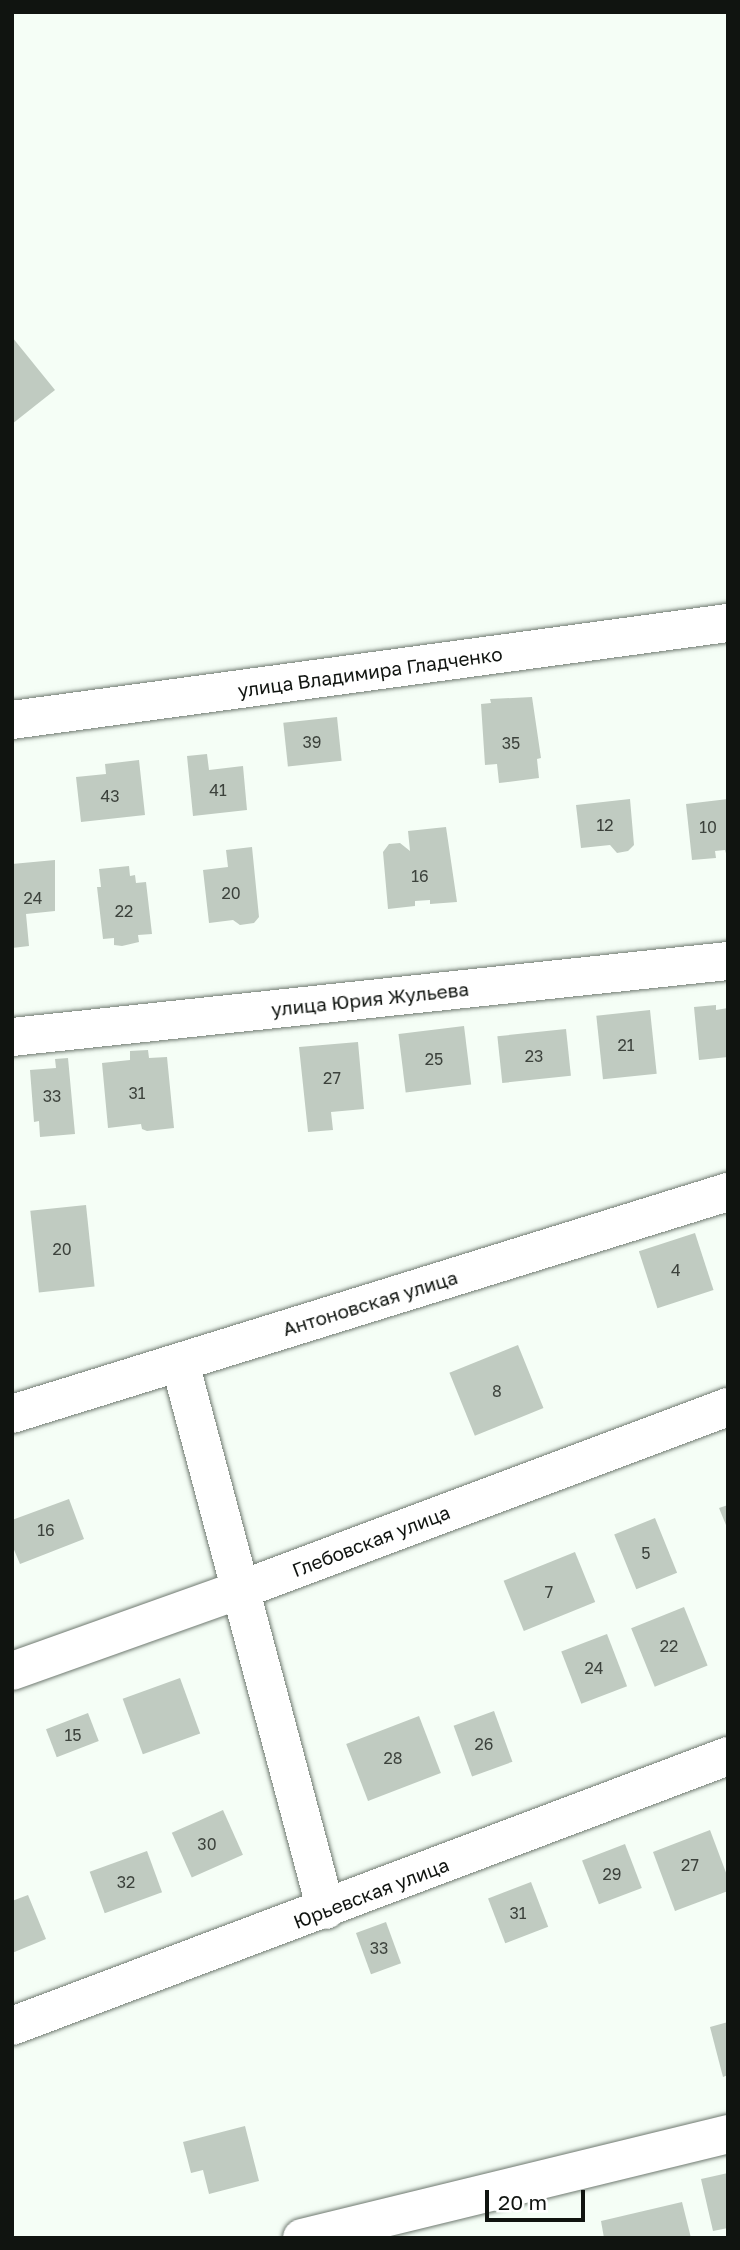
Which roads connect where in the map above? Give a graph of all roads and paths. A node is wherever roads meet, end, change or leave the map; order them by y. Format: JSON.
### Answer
{"nodes":[{"id":1,"x":728,"y":623,"type":"edge"},
{"id":2,"x":12,"y":720,"type":"edge"},
{"id":3,"x":728,"y":961,"type":"edge"},
{"id":4,"x":12,"y":1037,"type":"edge"},
{"id":5,"x":728,"y":1192,"type":"edge"},
{"id":6,"x":180,"y":1363,"type":"junction"},
{"id":7,"x":728,"y":1407,"type":"edge"},
{"id":8,"x":12,"y":1414,"type":"edge"},
{"id":9,"x":240,"y":1590,"type":"junction"},
{"id":10,"x":12,"y":1671,"type":"edge"},
{"id":11,"x":728,"y":1756,"type":"edge"},
{"id":12,"x":326,"y":1910,"type":"junction"},
{"id":13,"x":12,"y":2026,"type":"edge"},
{"id":14,"x":728,"y":2134,"type":"edge"},
{"id":15,"x":302,"y":2238,"type":"edge"}],
"edges":[{"from":1,"to":2,"type":"street","name":"улица Владимира Гладченко"},
{"from":3,"to":4,"type":"street","name":"улица Юрия Жульева"},
{"from":5,"to":6,"type":"street","name":"Антоновская улица"},
{"from":6,"to":8,"type":"street","name":"Антоновская улица"},
{"from":6,"to":9,"type":"street"},
{"from":7,"to":9,"type":"street","name":"Глебовская улица"},
{"from":9,"to":10,"type":"street","name":"Глебовская улица"},
{"from":9,"to":12,"type":"street"},
{"from":11,"to":12,"type":"street","name":"Юрьевская улица"},
{"from":12,"to":13,"type":"street","name":"Юрьевская улица"},
{"from":14,"to":15,"type":"street"}]}
